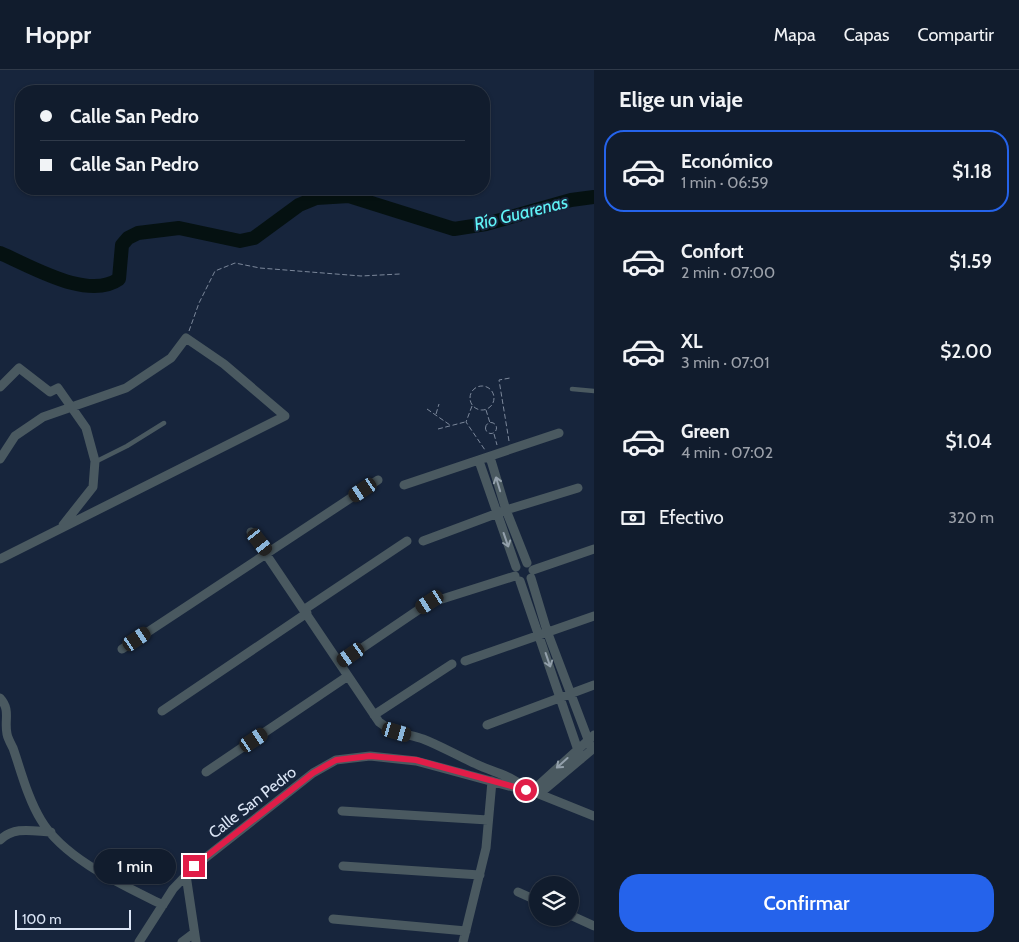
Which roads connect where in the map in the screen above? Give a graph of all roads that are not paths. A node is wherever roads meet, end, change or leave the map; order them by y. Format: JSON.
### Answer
{"nodes":[{"id":1,"x":0,"y":387,"type":"edge"},
{"id":2,"x":572,"y":389,"type":"dead end"},
{"id":3,"x":594,"y":391,"type":"edge"},
{"id":4,"x":72,"y":406,"type":"junction"},
{"id":5,"x":164,"y":423,"type":"dead end"},
{"id":6,"x":559,"y":433,"type":"dead end"},
{"id":7,"x":490,"y":458,"type":"junction"},
{"id":8,"x":0,"y":459,"type":"edge"},
{"id":9,"x":479,"y":461,"type":"junction"},
{"id":10,"x":95,"y":462,"type":"junction"},
{"id":11,"x":378,"y":480,"type":"dead end"},
{"id":12,"x":404,"y":485,"type":"dead end"},
{"id":13,"x":578,"y":488,"type":"dead end"},
{"id":14,"x":501,"y":511,"type":"junction"},
{"id":15,"x":58,"y":530,"type":"junction"},
{"id":16,"x":251,"y":532,"type":"dead end"},
{"id":17,"x":407,"y":541,"type":"dead end"},
{"id":18,"x":423,"y":541,"type":"dead end"},
{"id":19,"x":594,"y":549,"type":"edge"},
{"id":20,"x":268,"y":553,"type":"junction"},
{"id":21,"x":0,"y":558,"type":"edge"},
{"id":22,"x":530,"y":570,"type":"junction"},
{"id":23,"x":517,"y":575,"type":"junction"},
{"id":24,"x":442,"y":599,"type":"dead end"},
{"id":25,"x":430,"y":602,"type":"dead end"},
{"id":26,"x":306,"y":611,"type":"junction"},
{"id":27,"x":594,"y":616,"type":"edge"},
{"id":28,"x":543,"y":633,"type":"junction"},
{"id":29,"x":122,"y":649,"type":"dead end"},
{"id":30,"x":465,"y":661,"type":"dead end"},
{"id":31,"x":340,"y":663,"type":"junction"},
{"id":32,"x":452,"y":664,"type":"dead end"},
{"id":33,"x":348,"y":676,"type":"junction"},
{"id":34,"x":594,"y":685,"type":"edge"},
{"id":35,"x":566,"y":696,"type":"junction"},
{"id":36,"x":0,"y":698,"type":"edge"},
{"id":37,"x":162,"y":711,"type":"dead end"},
{"id":38,"x":374,"y":715,"type":"junction"},
{"id":39,"x":487,"y":725,"type":"dead end"},
{"id":40,"x":592,"y":743,"type":"edge"},
{"id":41,"x":578,"y":749,"type":"junction"},
{"id":42,"x":581,"y":759,"type":"junction"},
{"id":43,"x":206,"y":772,"type":"dead end"},
{"id":44,"x":492,"y":781,"type":"junction"},
{"id":45,"x":532,"y":792,"type":"junction"},
{"id":46,"x":342,"y":811,"type":"dead end"},
{"id":47,"x":594,"y":816,"type":"edge"},
{"id":48,"x":488,"y":820,"type":"junction"},
{"id":49,"x":51,"y":832,"type":"junction"},
{"id":50,"x":0,"y":840,"type":"edge"},
{"id":51,"x":343,"y":866,"type":"dead end"},
{"id":52,"x":186,"y":875,"type":"junction"},
{"id":53,"x":480,"y":875,"type":"junction"},
{"id":54,"x":518,"y":892,"type":"dead end"},
{"id":55,"x":529,"y":897,"type":"edge"},
{"id":56,"x":162,"y":905,"type":"junction"},
{"id":57,"x":333,"y":919,"type":"dead end"},
{"id":58,"x":579,"y":919,"type":"edge"},
{"id":59,"x":594,"y":926,"type":"edge"},
{"id":60,"x":466,"y":931,"type":"junction"},
{"id":61,"x":195,"y":938,"type":"edge"},
{"id":62,"x":140,"y":942,"type":"edge"},
{"id":63,"x":182,"y":942,"type":"edge"},
{"id":64,"x":464,"y":942,"type":"edge"}],
"edges":[{"from":1,"to":4,"type":"street"},
{"from":2,"to":3,"type":"lane"},
{"from":4,"to":8,"type":"street"},
{"from":4,"to":10,"type":"street"},
{"from":4,"to":15,"type":"street"},
{"from":5,"to":10,"type":"lane"},
{"from":6,"to":7,"type":"street"},
{"from":7,"to":9,"type":"street"},
{"from":14,"to":7,"type":"street","one_way":true},
{"from":9,"to":12,"type":"street"},
{"from":9,"to":14,"type":"street"},
{"from":10,"to":15,"type":"street"},
{"from":11,"to":20,"type":"street"},
{"from":13,"to":14,"type":"street"},
{"from":14,"to":18,"type":"street"},
{"from":14,"to":22,"type":"street"},
{"from":14,"to":23,"type":"street","one_way":true},
{"from":15,"to":21,"type":"street"},
{"from":16,"to":20,"type":"street"},
{"from":17,"to":26,"type":"street"},
{"from":19,"to":22,"type":"street"},
{"from":20,"to":26,"type":"street"},
{"from":20,"to":29,"type":"street"},
{"from":22,"to":23,"type":"street"},
{"from":22,"to":23,"type":"street"},
{"from":22,"to":28,"type":"street"},
{"from":23,"to":24,"type":"street"},
{"from":23,"to":28,"type":"street"},
{"from":25,"to":31,"type":"street"},
{"from":26,"to":31,"type":"street"},
{"from":26,"to":37,"type":"street"},
{"from":27,"to":28,"type":"street"},
{"from":28,"to":30,"type":"street"},
{"from":28,"to":35,"type":"street"},
{"from":31,"to":33,"type":"street"},
{"from":32,"to":38,"type":"street"},
{"from":33,"to":38,"type":"street"},
{"from":33,"to":43,"type":"street"},
{"from":34,"to":35,"type":"street"},
{"from":35,"to":39,"type":"street"},
{"from":35,"to":40,"type":"street"},
{"from":35,"to":41,"type":"street"},
{"from":36,"to":49,"type":"street"},
{"from":38,"to":45,"type":"street"},
{"from":40,"to":41,"type":"street"},
{"from":40,"to":42,"type":"street"},
{"from":41,"to":42,"type":"street"},
{"from":41,"to":45,"type":"street","one_way":true},
{"from":42,"to":45,"type":"street"},
{"from":44,"to":45,"type":"street","name":"Calle San Pedro"},
{"from":44,"to":48,"type":"street"},
{"from":44,"to":52,"type":"street","name":"Calle San Pedro"},
{"from":45,"to":47,"type":"street","name":"Calle San Pedro"},
{"from":46,"to":48,"type":"street"},
{"from":48,"to":53,"type":"street"},
{"from":49,"to":50,"type":"street"},
{"from":49,"to":56,"type":"street"},
{"from":51,"to":53,"type":"street"},
{"from":52,"to":56,"type":"street","name":"Calle San Pedro"},
{"from":52,"to":61,"type":"street"},
{"from":53,"to":60,"type":"street"},
{"from":54,"to":55,"type":"street"},
{"from":56,"to":62,"type":"street","name":"Calle San Pedro"},
{"from":57,"to":60,"type":"street"},
{"from":58,"to":59,"type":"street"},
{"from":60,"to":64,"type":"street"},
{"from":61,"to":63,"type":"street"}]}
